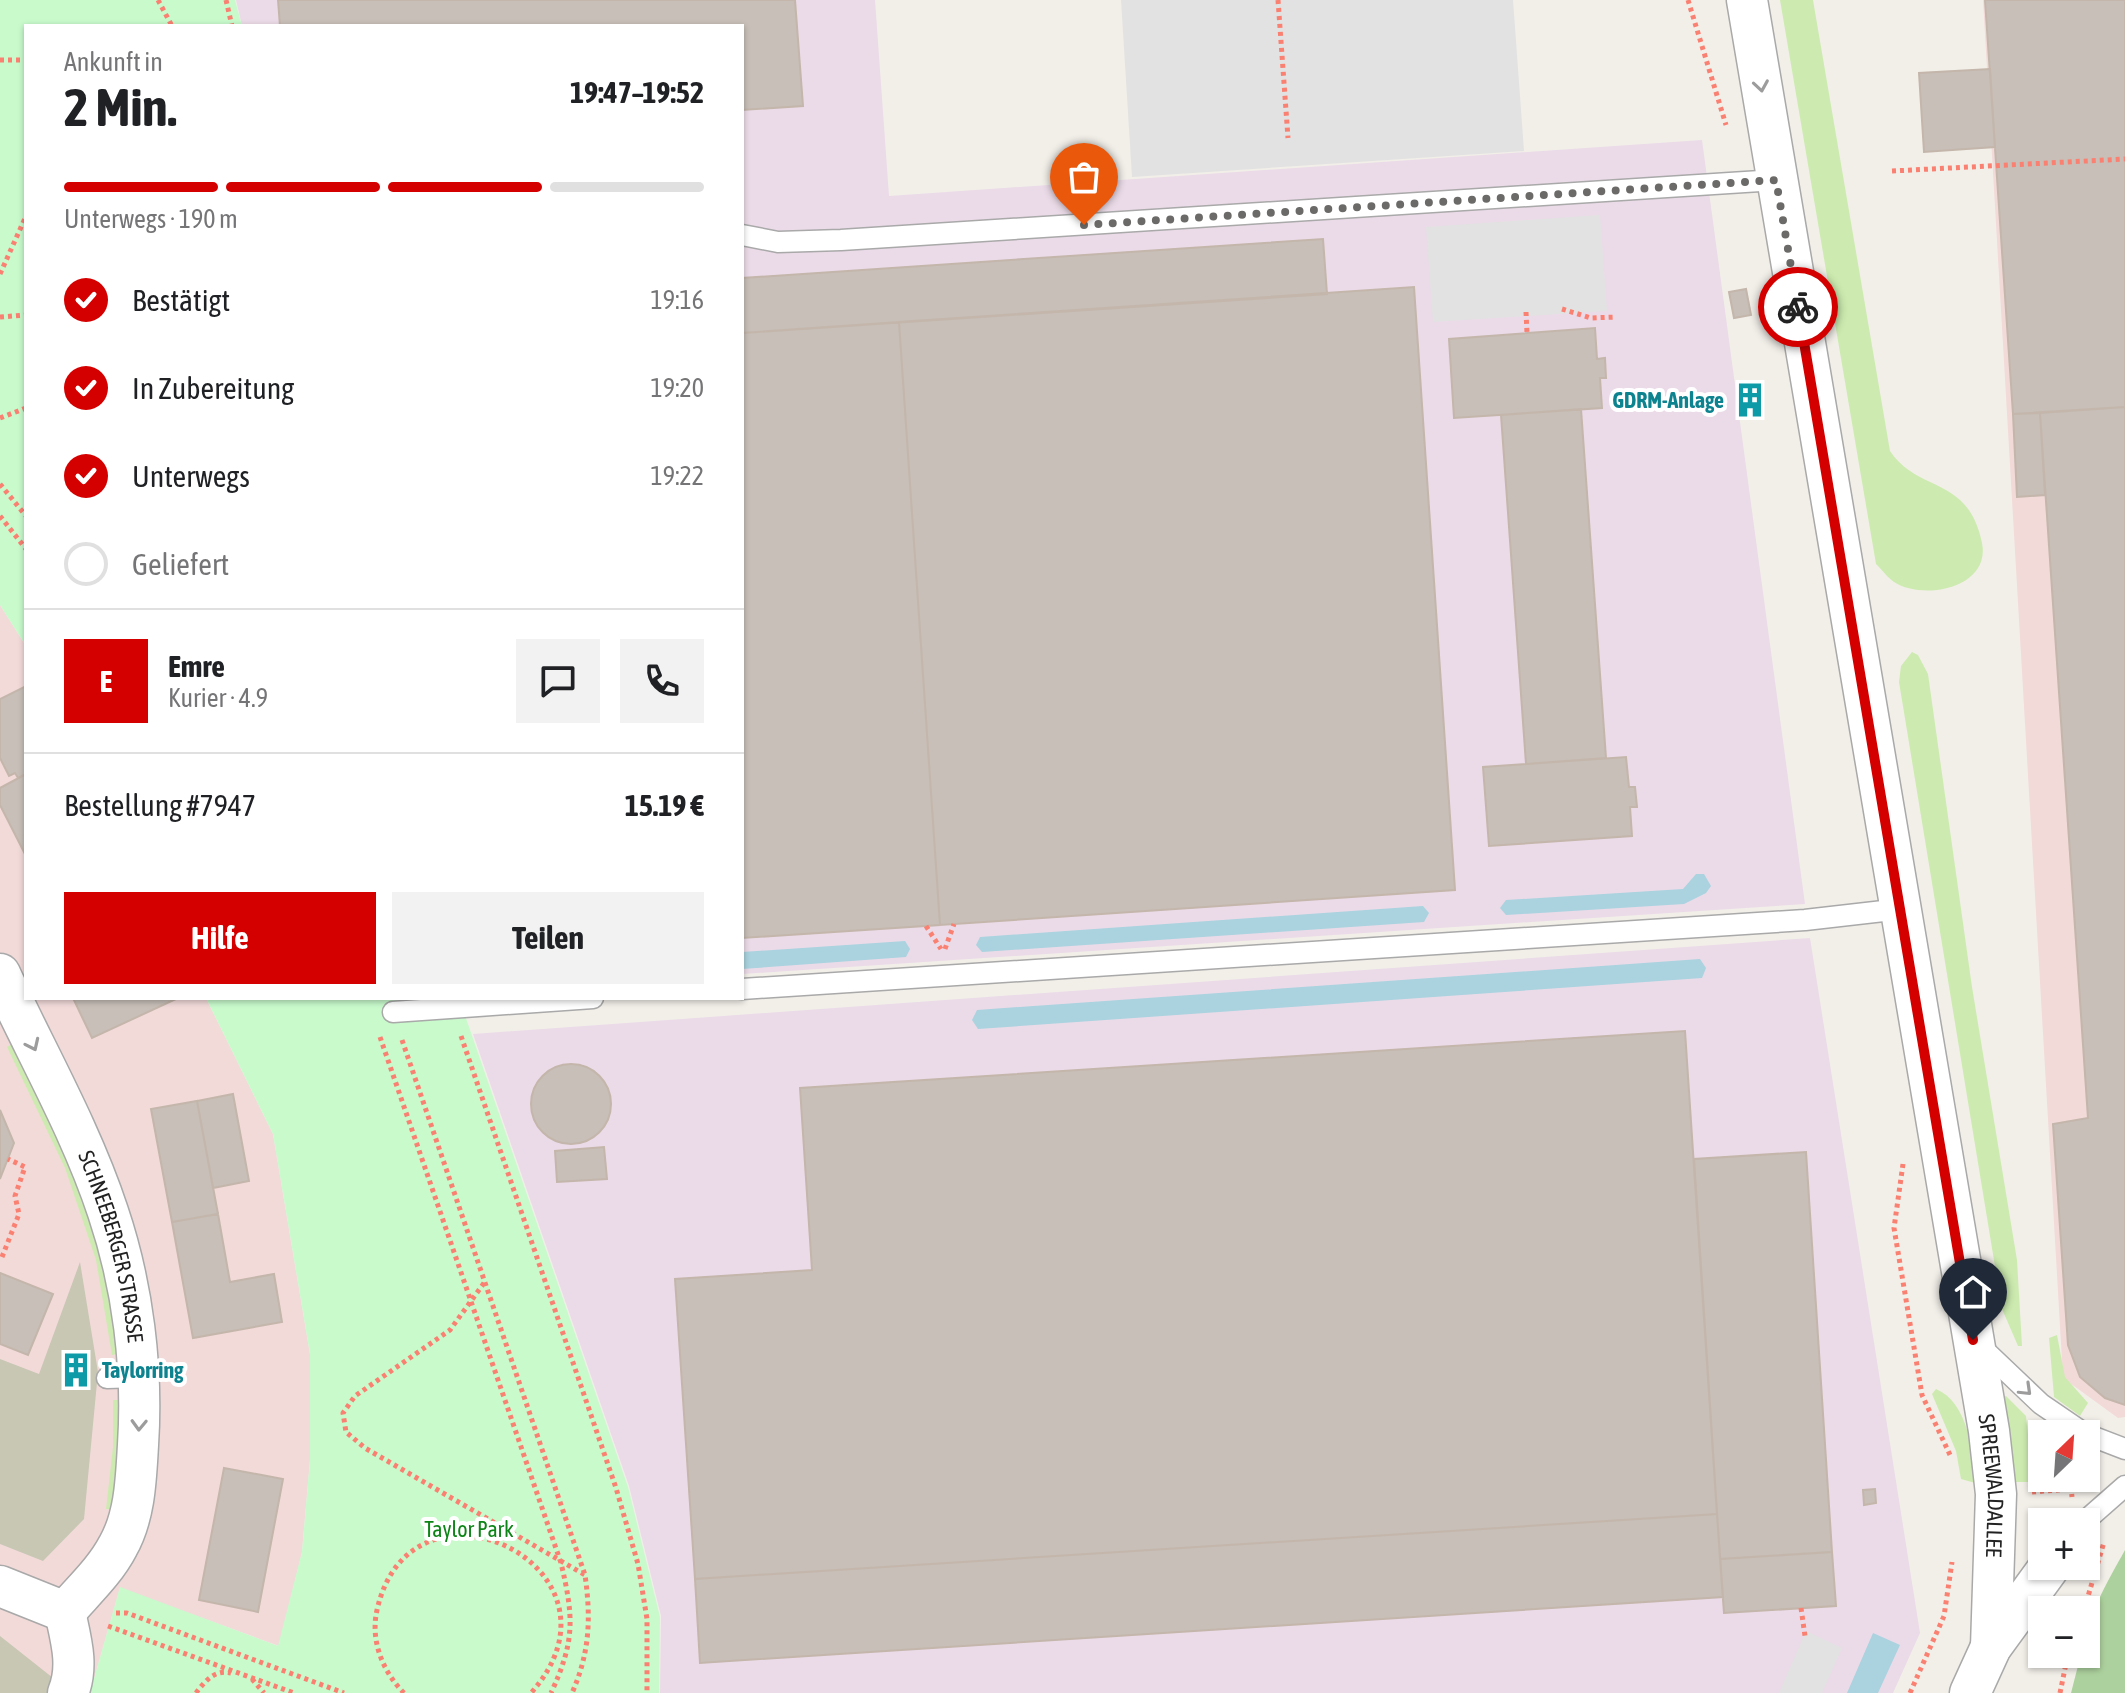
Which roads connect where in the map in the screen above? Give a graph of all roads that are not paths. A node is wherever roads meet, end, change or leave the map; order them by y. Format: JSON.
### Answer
{"nodes":[{"id":1,"x":1747,"y":0,"type":"edge"},
{"id":2,"x":1757,"y":183,"type":"junction"},
{"id":3,"x":744,"y":235,"type":"edge"},
{"id":4,"x":1901,"y":909,"type":"junction"},
{"id":5,"x":0,"y":974,"type":"edge"},
{"id":6,"x":744,"y":989,"type":"edge"},
{"id":7,"x":565,"y":1000,"type":"edge"},
{"id":8,"x":393,"y":1012,"type":"road end"},
{"id":9,"x":1973,"y":1340,"type":"junction"},
{"id":10,"x":2065,"y":1420,"type":"edge"},
{"id":11,"x":2100,"y":1439,"type":"edge"},
{"id":12,"x":2125,"y":1449,"type":"edge"},
{"id":13,"x":2125,"y":1486,"type":"edge"},
{"id":14,"x":2100,"y":1508,"type":"edge"},
{"id":15,"x":2040,"y":1580,"type":"edge"},
{"id":16,"x":0,"y":1586,"type":"edge"},
{"id":17,"x":65,"y":1612,"type":"junction"},
{"id":18,"x":1991,"y":1647,"type":"junction"},
{"id":19,"x":68,"y":1693,"type":"edge"},
{"id":20,"x":1970,"y":1693,"type":"edge"}],
"edges":[{"from":1,"to":2,"type":"street","name":"SPREEWALDALLEE","one_way":true},
{"from":2,"to":3,"type":"lane"},
{"from":2,"to":4,"type":"street","name":"SPREEWALDALLEE"},
{"from":4,"to":6,"type":"lane"},
{"from":4,"to":9,"type":"street","name":"SPREEWALDALLEE"},
{"from":5,"to":17,"type":"street","name":"SCHNEEBERGER STRASSE","one_way":true},
{"from":7,"to":8,"type":"lane"},
{"from":9,"to":10,"type":"lane","one_way":true},
{"from":9,"to":18,"type":"street","name":"SPREEWALDALLEE"},
{"from":11,"to":12,"type":"lane"},
{"from":13,"to":14,"type":"lane"},
{"from":15,"to":18,"type":"street","name":"SPREEWALDALLEE"},
{"from":16,"to":17,"type":"street"},
{"from":17,"to":19,"type":"street"},
{"from":18,"to":20,"type":"street","name":"SPREEWALDALLEE"}]}
